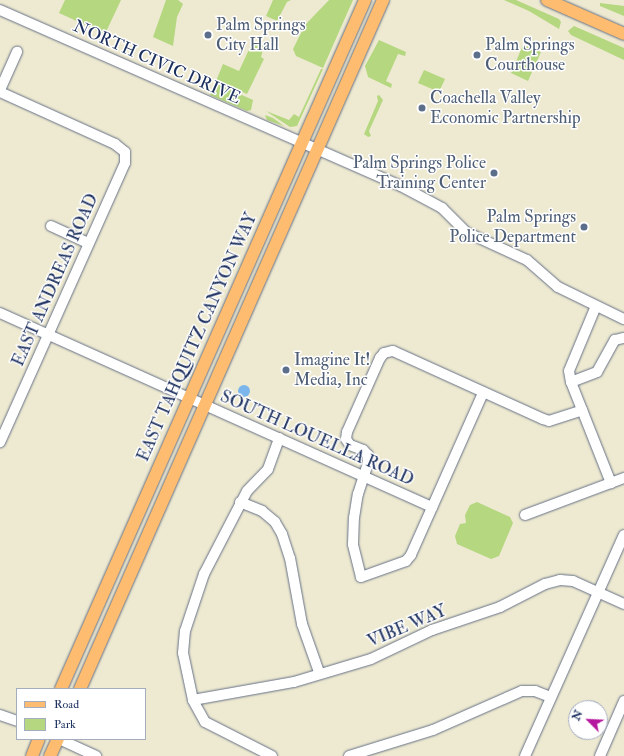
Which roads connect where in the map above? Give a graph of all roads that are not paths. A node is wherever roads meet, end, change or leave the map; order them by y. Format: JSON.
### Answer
{"nodes":[{"id":1,"x":365,"y":0,"type":"edge"},
{"id":2,"x":383,"y":0,"type":"edge"},
{"id":3,"x":547,"y":0,"type":"edge"},
{"id":4,"x":0,"y":10,"type":"edge"},
{"id":5,"x":624,"y":34,"type":"edge"},
{"id":6,"x":17,"y":52,"type":"dead end"},
{"id":7,"x":0,"y":91,"type":"edge"},
{"id":8,"x":302,"y":142,"type":"junction"},
{"id":9,"x":318,"y":149,"type":"junction"},
{"id":10,"x":51,"y":226,"type":"dead end"},
{"id":11,"x":88,"y":243,"type":"junction"},
{"id":12,"x":596,"y":306,"type":"junction"},
{"id":13,"x":0,"y":313,"type":"edge"},
{"id":14,"x":624,"y":319,"type":"edge"},
{"id":15,"x":47,"y":334,"type":"junction"},
{"id":16,"x":624,"y":338,"type":"edge"},
{"id":17,"x":571,"y":382,"type":"junction"},
{"id":18,"x":484,"y":393,"type":"junction"},
{"id":19,"x":188,"y":399,"type":"junction"},
{"id":20,"x":206,"y":406,"type":"junction"},
{"id":21,"x":582,"y":410,"type":"junction"},
{"id":22,"x":4,"y":423,"type":"edge"},
{"id":23,"x":279,"y":438,"type":"junction"},
{"id":24,"x":0,"y":442,"type":"edge"},
{"id":25,"x":364,"y":476,"type":"junction"},
{"id":26,"x":624,"y":478,"type":"edge"},
{"id":27,"x":611,"y":483,"type":"junction"},
{"id":28,"x":240,"y":502,"type":"junction"},
{"id":29,"x":432,"y":507,"type":"junction"},
{"id":30,"x":525,"y":515,"type":"dead end"},
{"id":31,"x":624,"y":534,"type":"edge"},
{"id":32,"x":598,"y":592,"type":"junction"},
{"id":33,"x":624,"y":604,"type":"edge"},
{"id":34,"x":319,"y":672,"type":"junction"},
{"id":35,"x":61,"y":688,"type":"edge"},
{"id":36,"x":80,"y":688,"type":"edge"},
{"id":37,"x":551,"y":697,"type":"junction"},
{"id":38,"x":193,"y":700,"type":"junction"},
{"id":39,"x":624,"y":701,"type":"edge"},
{"id":40,"x":0,"y":715,"type":"edge"},
{"id":41,"x":16,"y":721,"type":"edge"},
{"id":42,"x":39,"y":740,"type":"edge"},
{"id":43,"x":58,"y":740,"type":"edge"},
{"id":44,"x":60,"y":740,"type":"edge"},
{"id":45,"x":32,"y":756,"type":"edge"},
{"id":46,"x":50,"y":756,"type":"edge"},
{"id":47,"x":96,"y":756,"type":"edge"},
{"id":48,"x":272,"y":756,"type":"edge"},
{"id":49,"x":349,"y":756,"type":"edge"},
{"id":50,"x":525,"y":756,"type":"edge"},
{"id":51,"x":600,"y":756,"type":"edge"}],
"edges":[{"from":1,"to":8,"type":"main road","name":"EAST TAHQUITZ CANYON WAY"},
{"from":2,"to":9,"type":"main road","name":"EAST TAHQUITZ CANYON WAY"},
{"from":3,"to":5,"type":"main road"},
{"from":4,"to":8,"type":"street","name":"NORTH CIVIC DRIVE"},
{"from":6,"to":7,"type":"street"},
{"from":7,"to":11,"type":"street","name":"EAST ANDREAS ROAD"},
{"from":8,"to":9,"type":"street","name":"NORTH CIVIC DRIVE"},
{"from":8,"to":19,"type":"main road","name":"EAST TAHQUITZ CANYON WAY"},
{"from":9,"to":12,"type":"street","name":"NORTH CIVIC DRIVE"},
{"from":9,"to":20,"type":"main road","name":"EAST TAHQUITZ CANYON WAY"},
{"from":10,"to":11,"type":"street"},
{"from":11,"to":15,"type":"street","name":"EAST ANDREAS ROAD"},
{"from":12,"to":14,"type":"street","name":"NORTH CIVIC DRIVE"},
{"from":12,"to":17,"type":"street"},
{"from":13,"to":15,"type":"street","name":"SOUTH LOUELLA ROAD"},
{"from":15,"to":19,"type":"street","name":"SOUTH LOUELLA ROAD"},
{"from":15,"to":22,"type":"street","name":"EAST ANDREAS ROAD"},
{"from":16,"to":17,"type":"street"},
{"from":17,"to":21,"type":"street"},
{"from":18,"to":21,"type":"street"},
{"from":18,"to":25,"type":"street"},
{"from":18,"to":29,"type":"street"},
{"from":19,"to":20,"type":"street","name":"SOUTH LOUELLA ROAD"},
{"from":19,"to":35,"type":"main road","name":"EAST TAHQUITZ CANYON WAY"},
{"from":20,"to":23,"type":"street","name":"SOUTH LOUELLA ROAD"},
{"from":20,"to":36,"type":"main road","name":"EAST TAHQUITZ CANYON WAY"},
{"from":21,"to":27,"type":"street"},
{"from":22,"to":24,"type":"street","name":"EAST ANDREAS ROAD"},
{"from":23,"to":25,"type":"street","name":"SOUTH LOUELLA ROAD"},
{"from":23,"to":28,"type":"street"},
{"from":25,"to":29,"type":"street","name":"SOUTH LOUELLA ROAD"},
{"from":25,"to":29,"type":"street"},
{"from":26,"to":27,"type":"street"},
{"from":27,"to":30,"type":"street"},
{"from":28,"to":34,"type":"street"},
{"from":28,"to":38,"type":"street"},
{"from":31,"to":32,"type":"street"},
{"from":32,"to":33,"type":"street","name":"VIBE WAY"},
{"from":32,"to":34,"type":"street","name":"VIBE WAY"},
{"from":32,"to":37,"type":"street"},
{"from":34,"to":38,"type":"street","name":"VIBE WAY"},
{"from":37,"to":49,"type":"street"},
{"from":37,"to":50,"type":"street"},
{"from":38,"to":48,"type":"street"},
{"from":39,"to":51,"type":"street"},
{"from":40,"to":41,"type":"street"},
{"from":42,"to":45,"type":"main road"},
{"from":43,"to":46,"type":"main road"},
{"from":44,"to":47,"type":"street"}]}
